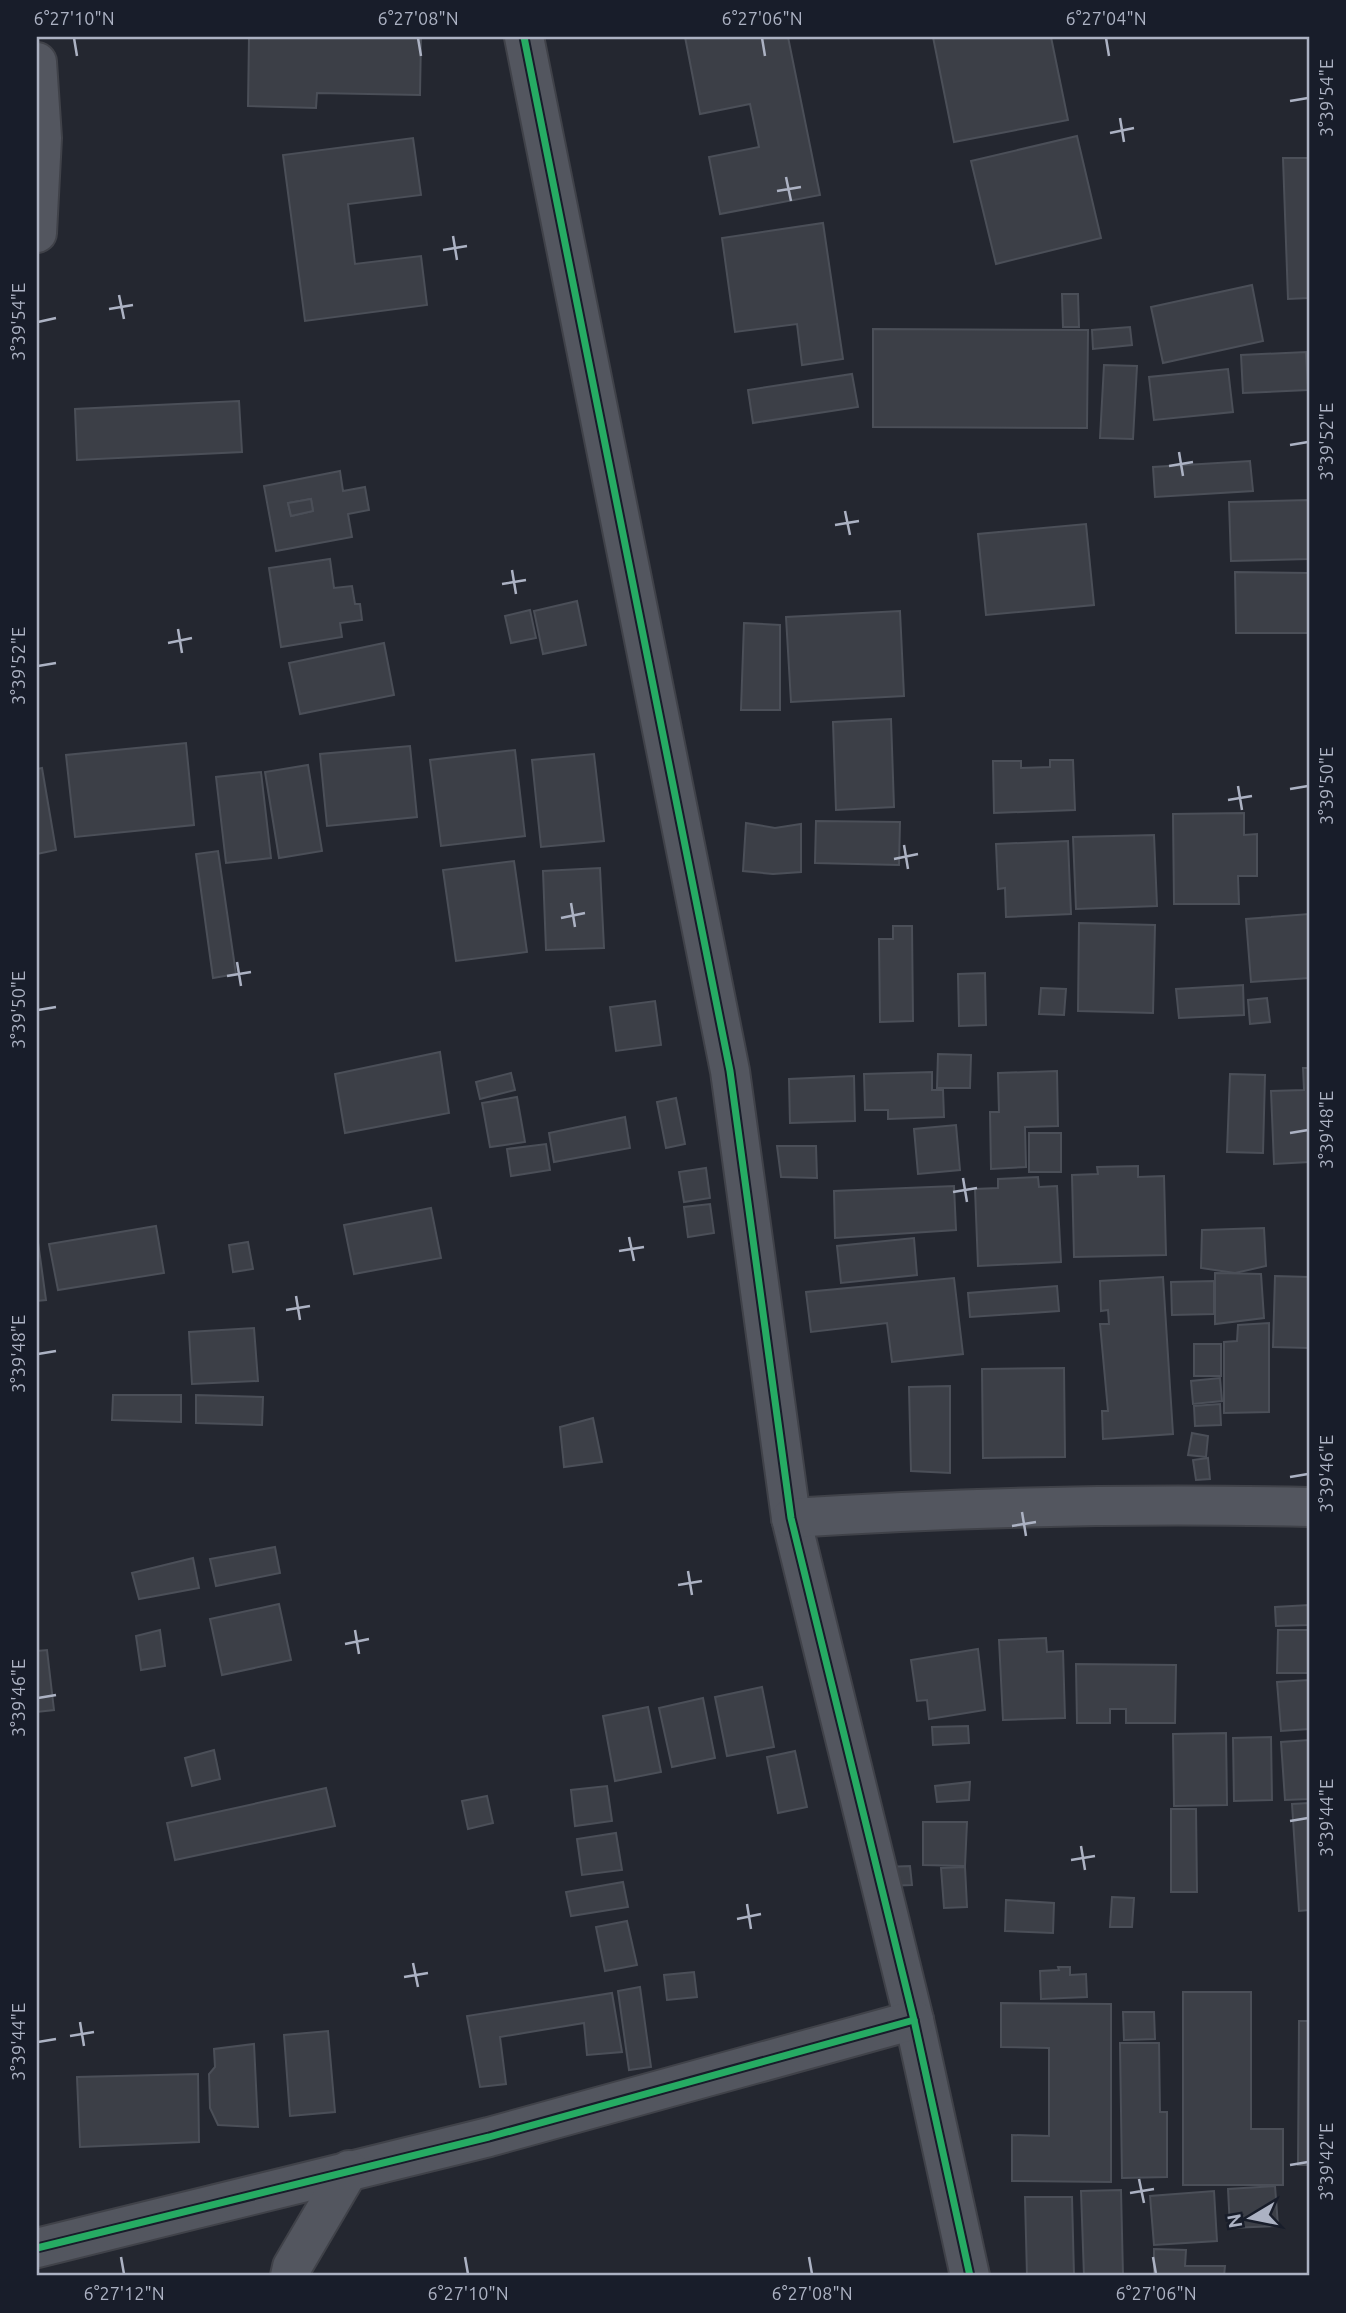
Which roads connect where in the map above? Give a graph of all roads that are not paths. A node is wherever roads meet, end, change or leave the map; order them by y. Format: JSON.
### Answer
{"nodes":[{"id":1,"x":524,"y":37,"type":"edge"},
{"id":2,"x":37,"y":62,"type":"edge"},
{"id":3,"x":37,"y":233,"type":"edge"},
{"id":4,"x":1309,"y":1507,"type":"edge"},
{"id":5,"x":791,"y":1518,"type":"junction"},
{"id":6,"x":914,"y":2020,"type":"junction"},
{"id":7,"x":349,"y":2170,"type":"junction"},
{"id":8,"x":37,"y":2248,"type":"edge"},
{"id":9,"x":290,"y":2276,"type":"edge"},
{"id":10,"x":970,"y":2276,"type":"edge"}],
"edges":[{"from":1,"to":5,"type":"street"},
{"from":2,"to":3,"type":"street"},
{"from":4,"to":5,"type":"street"},
{"from":5,"to":6,"type":"street"},
{"from":6,"to":7,"type":"street"},
{"from":6,"to":10,"type":"street"},
{"from":7,"to":8,"type":"street"},
{"from":7,"to":9,"type":"street"}]}
